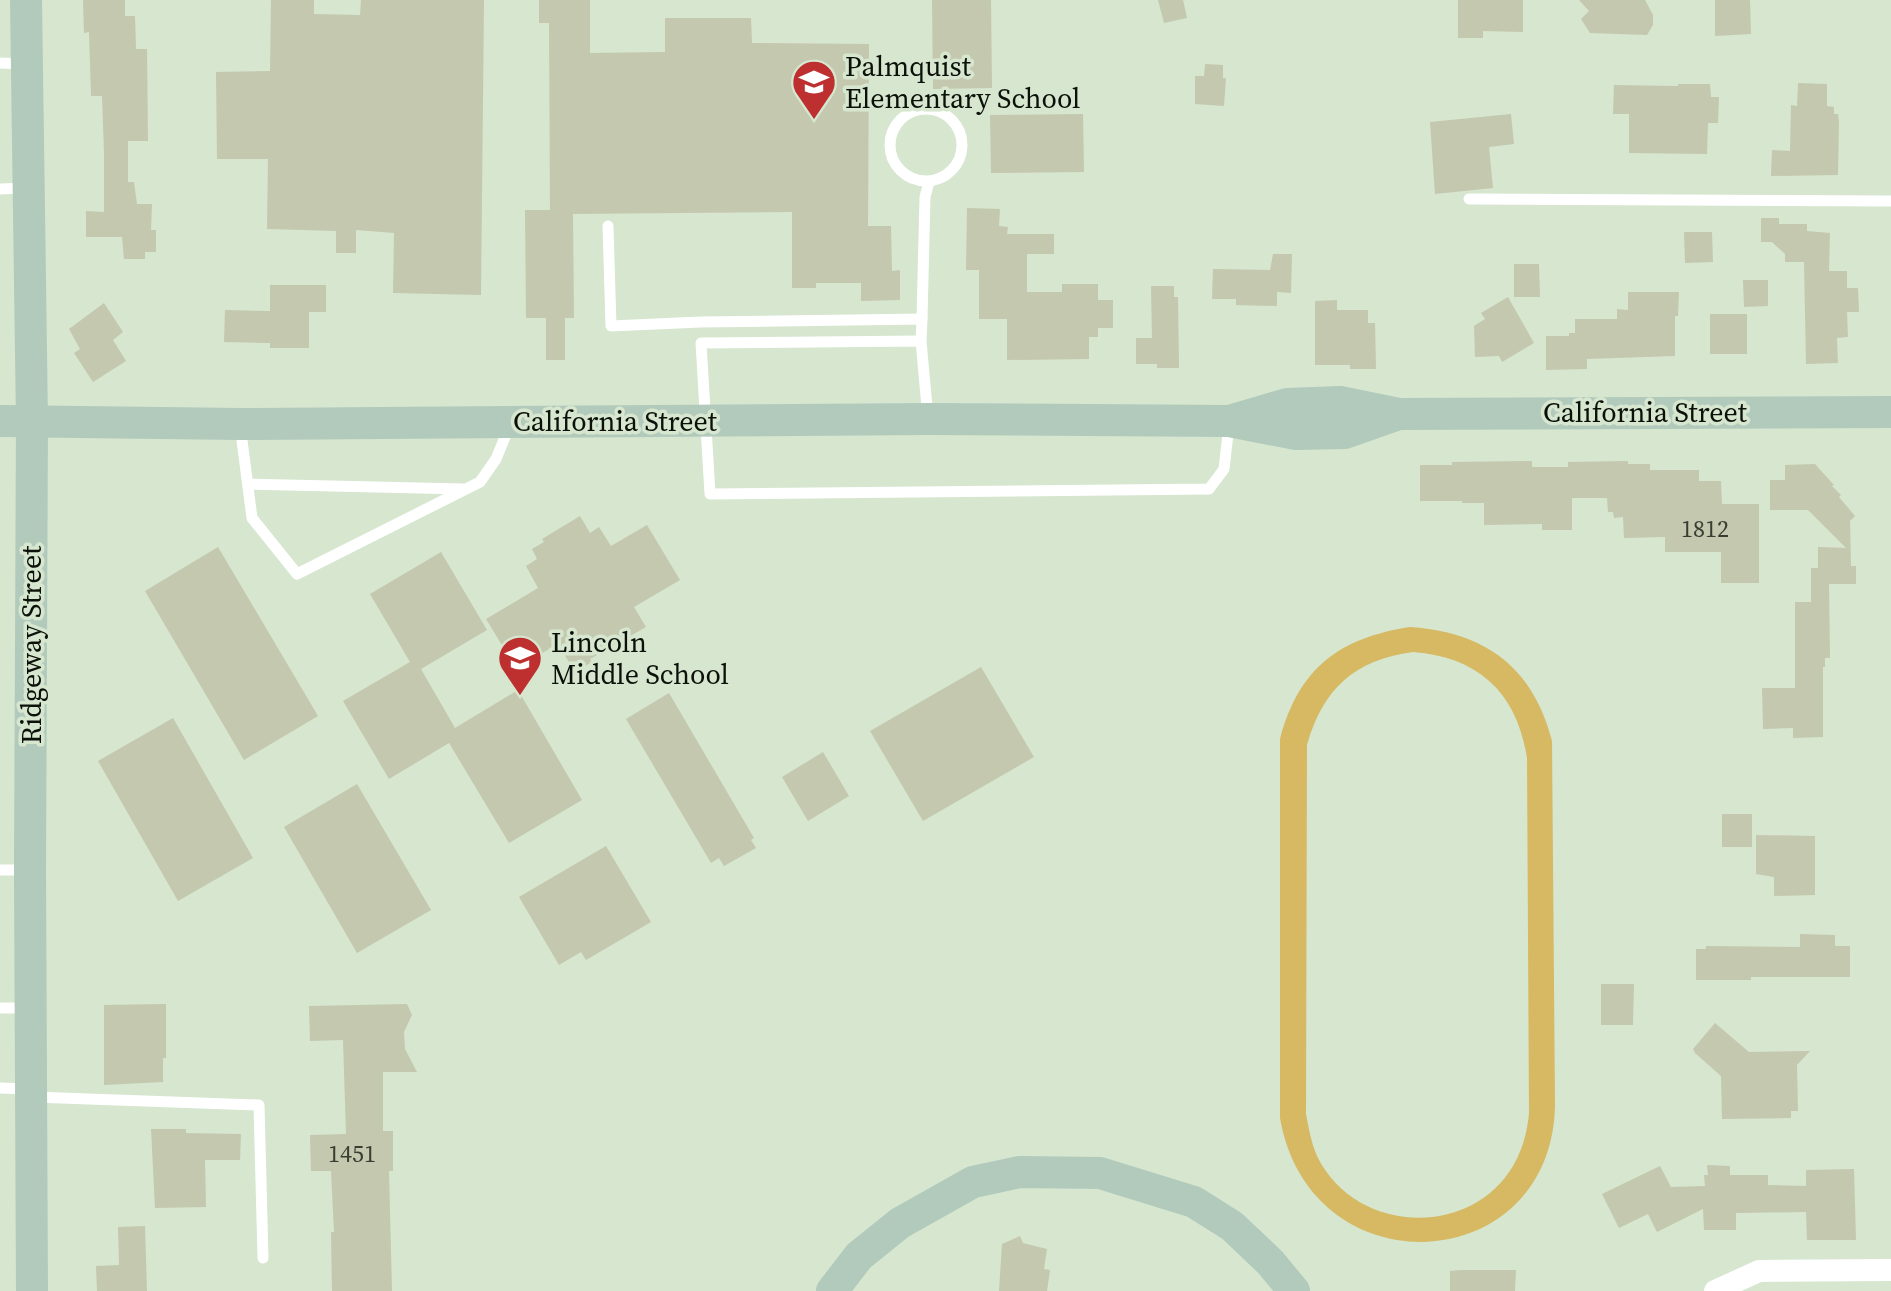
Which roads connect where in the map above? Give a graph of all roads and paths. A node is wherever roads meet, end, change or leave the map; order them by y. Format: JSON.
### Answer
{"nodes":[{"id":1,"x":26,"y":0,"type":"edge"},
{"id":2,"x":13,"y":64,"type":"edge"},
{"id":3,"x":929,"y":182,"type":"junction"},
{"id":4,"x":14,"y":188,"type":"edge"},
{"id":5,"x":1469,"y":199,"type":"dead end"},
{"id":6,"x":1891,"y":201,"type":"edge"},
{"id":7,"x":608,"y":226,"type":"dead end"},
{"id":8,"x":922,"y":319,"type":"junction"},
{"id":9,"x":700,"y":322,"type":"junction"},
{"id":10,"x":921,"y":341,"type":"junction"},
{"id":11,"x":701,"y":343,"type":"junction"},
{"id":12,"x":1891,"y":412,"type":"edge"},
{"id":13,"x":928,"y":419,"type":"junction"},
{"id":14,"x":0,"y":421,"type":"edge"},
{"id":15,"x":511,"y":421,"type":"junction"},
{"id":16,"x":706,"y":421,"type":"junction"},
{"id":17,"x":1229,"y":421,"type":"junction"},
{"id":18,"x":32,"y":422,"type":"junction"},
{"id":19,"x":240,"y":424,"type":"junction"},
{"id":20,"x":248,"y":484,"type":"junction"},
{"id":21,"x":466,"y":489,"type":"junction"},
{"id":22,"x":15,"y":870,"type":"edge"},
{"id":23,"x":15,"y":1008,"type":"edge"},
{"id":24,"x":20,"y":1092,"type":"edge"},
{"id":25,"x":263,"y":1258,"type":"dead end"},
{"id":26,"x":1891,"y":1270,"type":"edge"},
{"id":27,"x":32,"y":1291,"type":"edge"},
{"id":28,"x":832,"y":1291,"type":"edge"},
{"id":29,"x":1294,"y":1291,"type":"edge"},
{"id":30,"x":1715,"y":1291,"type":"edge"}],
"edges":[{"from":1,"to":2,"type":"main road","name":"Ridgeway Street"},
{"from":2,"to":4,"type":"main road","name":"Ridgeway Street"},
{"from":3,"to":3,"type":"lane"},
{"from":3,"to":8,"type":"lane"},
{"from":4,"to":18,"type":"main road","name":"Ridgeway Street"},
{"from":5,"to":6,"type":"lane"},
{"from":7,"to":9,"type":"lane"},
{"from":8,"to":9,"type":"lane"},
{"from":8,"to":10,"type":"lane"},
{"from":9,"to":11,"type":"lane"},
{"from":10,"to":11,"type":"lane"},
{"from":10,"to":13,"type":"lane"},
{"from":11,"to":16,"type":"lane"},
{"from":12,"to":17,"type":"main road","name":"California Street"},
{"from":13,"to":16,"type":"main road","name":"California Street"},
{"from":13,"to":17,"type":"main road","name":"California Street"},
{"from":14,"to":18,"type":"main road","name":"California Street"},
{"from":15,"to":16,"type":"main road","name":"California Street"},
{"from":15,"to":19,"type":"main road","name":"California Street"},
{"from":15,"to":21,"type":"lane"},
{"from":16,"to":17,"type":"lane"},
{"from":18,"to":19,"type":"main road","name":"California Street"},
{"from":18,"to":22,"type":"main road","name":"Ridgeway Street"},
{"from":19,"to":20,"type":"lane"},
{"from":20,"to":21,"type":"lane"},
{"from":20,"to":21,"type":"lane"},
{"from":22,"to":23,"type":"main road","name":"Ridgeway Street"},
{"from":23,"to":24,"type":"main road","name":"Ridgeway Street"},
{"from":24,"to":25,"type":"lane"},
{"from":24,"to":27,"type":"main road","name":"Ridgeway Street"},
{"from":26,"to":30,"type":"street"},
{"from":28,"to":29,"type":"main road"}]}
